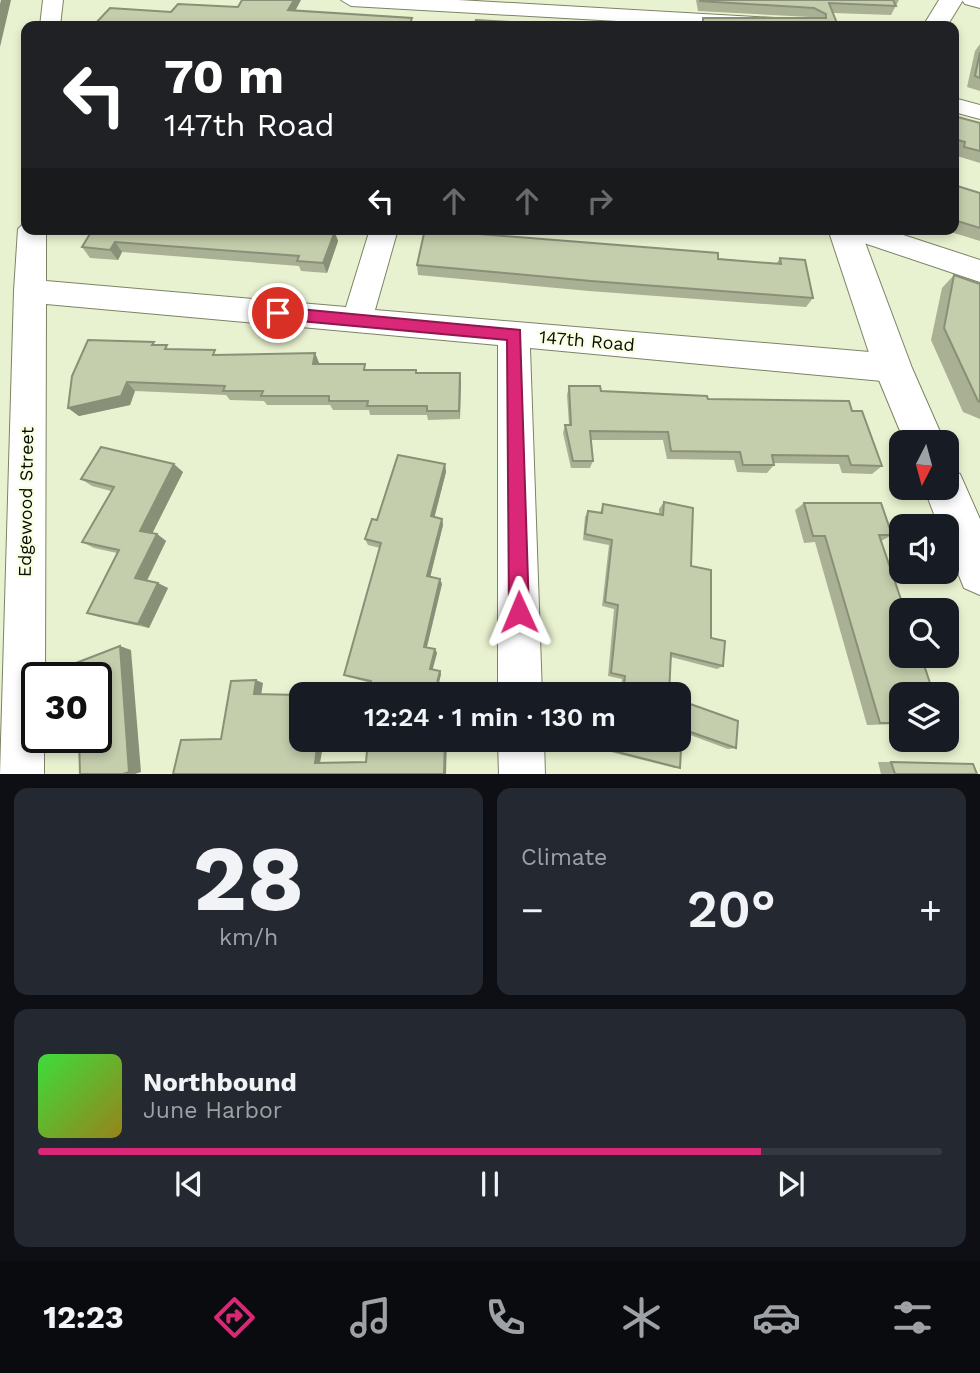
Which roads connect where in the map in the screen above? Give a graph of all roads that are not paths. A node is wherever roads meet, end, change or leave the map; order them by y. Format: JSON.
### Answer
{"nodes":[{"id":1,"x":53,"y":0,"type":"edge"},
{"id":2,"x":351,"y":0,"type":"edge"},
{"id":3,"x":951,"y":0,"type":"edge"},
{"id":4,"x":972,"y":0,"type":"edge"},
{"id":5,"x":980,"y":2,"type":"edge"},
{"id":6,"x":450,"y":3,"type":"edge"},
{"id":7,"x":51,"y":21,"type":"edge"},
{"id":8,"x":445,"y":21,"type":"edge"},
{"id":9,"x":732,"y":21,"type":"edge"},
{"id":10,"x":937,"y":21,"type":"edge"},
{"id":11,"x":959,"y":106,"type":"edge"},
{"id":12,"x":980,"y":112,"type":"edge"},
{"id":13,"x":32,"y":235,"type":"edge"},
{"id":14,"x":382,"y":235,"type":"edge"},
{"id":15,"x":846,"y":235,"type":"edge"},
{"id":16,"x":871,"y":235,"type":"edge"},
{"id":17,"x":980,"y":271,"type":"edge"},
{"id":18,"x":29,"y":291,"type":"junction"},
{"id":19,"x":357,"y":320,"type":"junction"},
{"id":20,"x":514,"y":334,"type":"junction"},
{"id":21,"x":893,"y":368,"type":"junction"},
{"id":22,"x":919,"y":430,"type":"edge"},
{"id":23,"x":960,"y":509,"type":"edge"},
{"id":24,"x":980,"y":572,"type":"edge"},
{"id":25,"x":520,"y":682,"type":"edge"},
{"id":26,"x":521,"y":752,"type":"edge"},
{"id":27,"x":22,"y":774,"type":"edge"},
{"id":28,"x":522,"y":774,"type":"edge"}],
"edges":[{"from":1,"to":7,"type":"street"},
{"from":2,"to":6,"type":"street"},
{"from":3,"to":10,"type":"street"},
{"from":4,"to":5,"type":"street"},
{"from":6,"to":8,"type":"street"},
{"from":6,"to":9,"type":"street"},
{"from":11,"to":12,"type":"street"},
{"from":13,"to":18,"type":"street","name":"Edgewood Street"},
{"from":14,"to":19,"type":"street"},
{"from":15,"to":21,"type":"street"},
{"from":16,"to":17,"type":"street"},
{"from":18,"to":19,"type":"street","name":"147th Road"},
{"from":18,"to":27,"type":"street","name":"Edgewood Street"},
{"from":19,"to":20,"type":"street","name":"147th Road"},
{"from":20,"to":21,"type":"street","name":"147th Road"},
{"from":20,"to":25,"type":"street"},
{"from":21,"to":22,"type":"street"},
{"from":23,"to":24,"type":"street"},
{"from":26,"to":28,"type":"street"}]}
